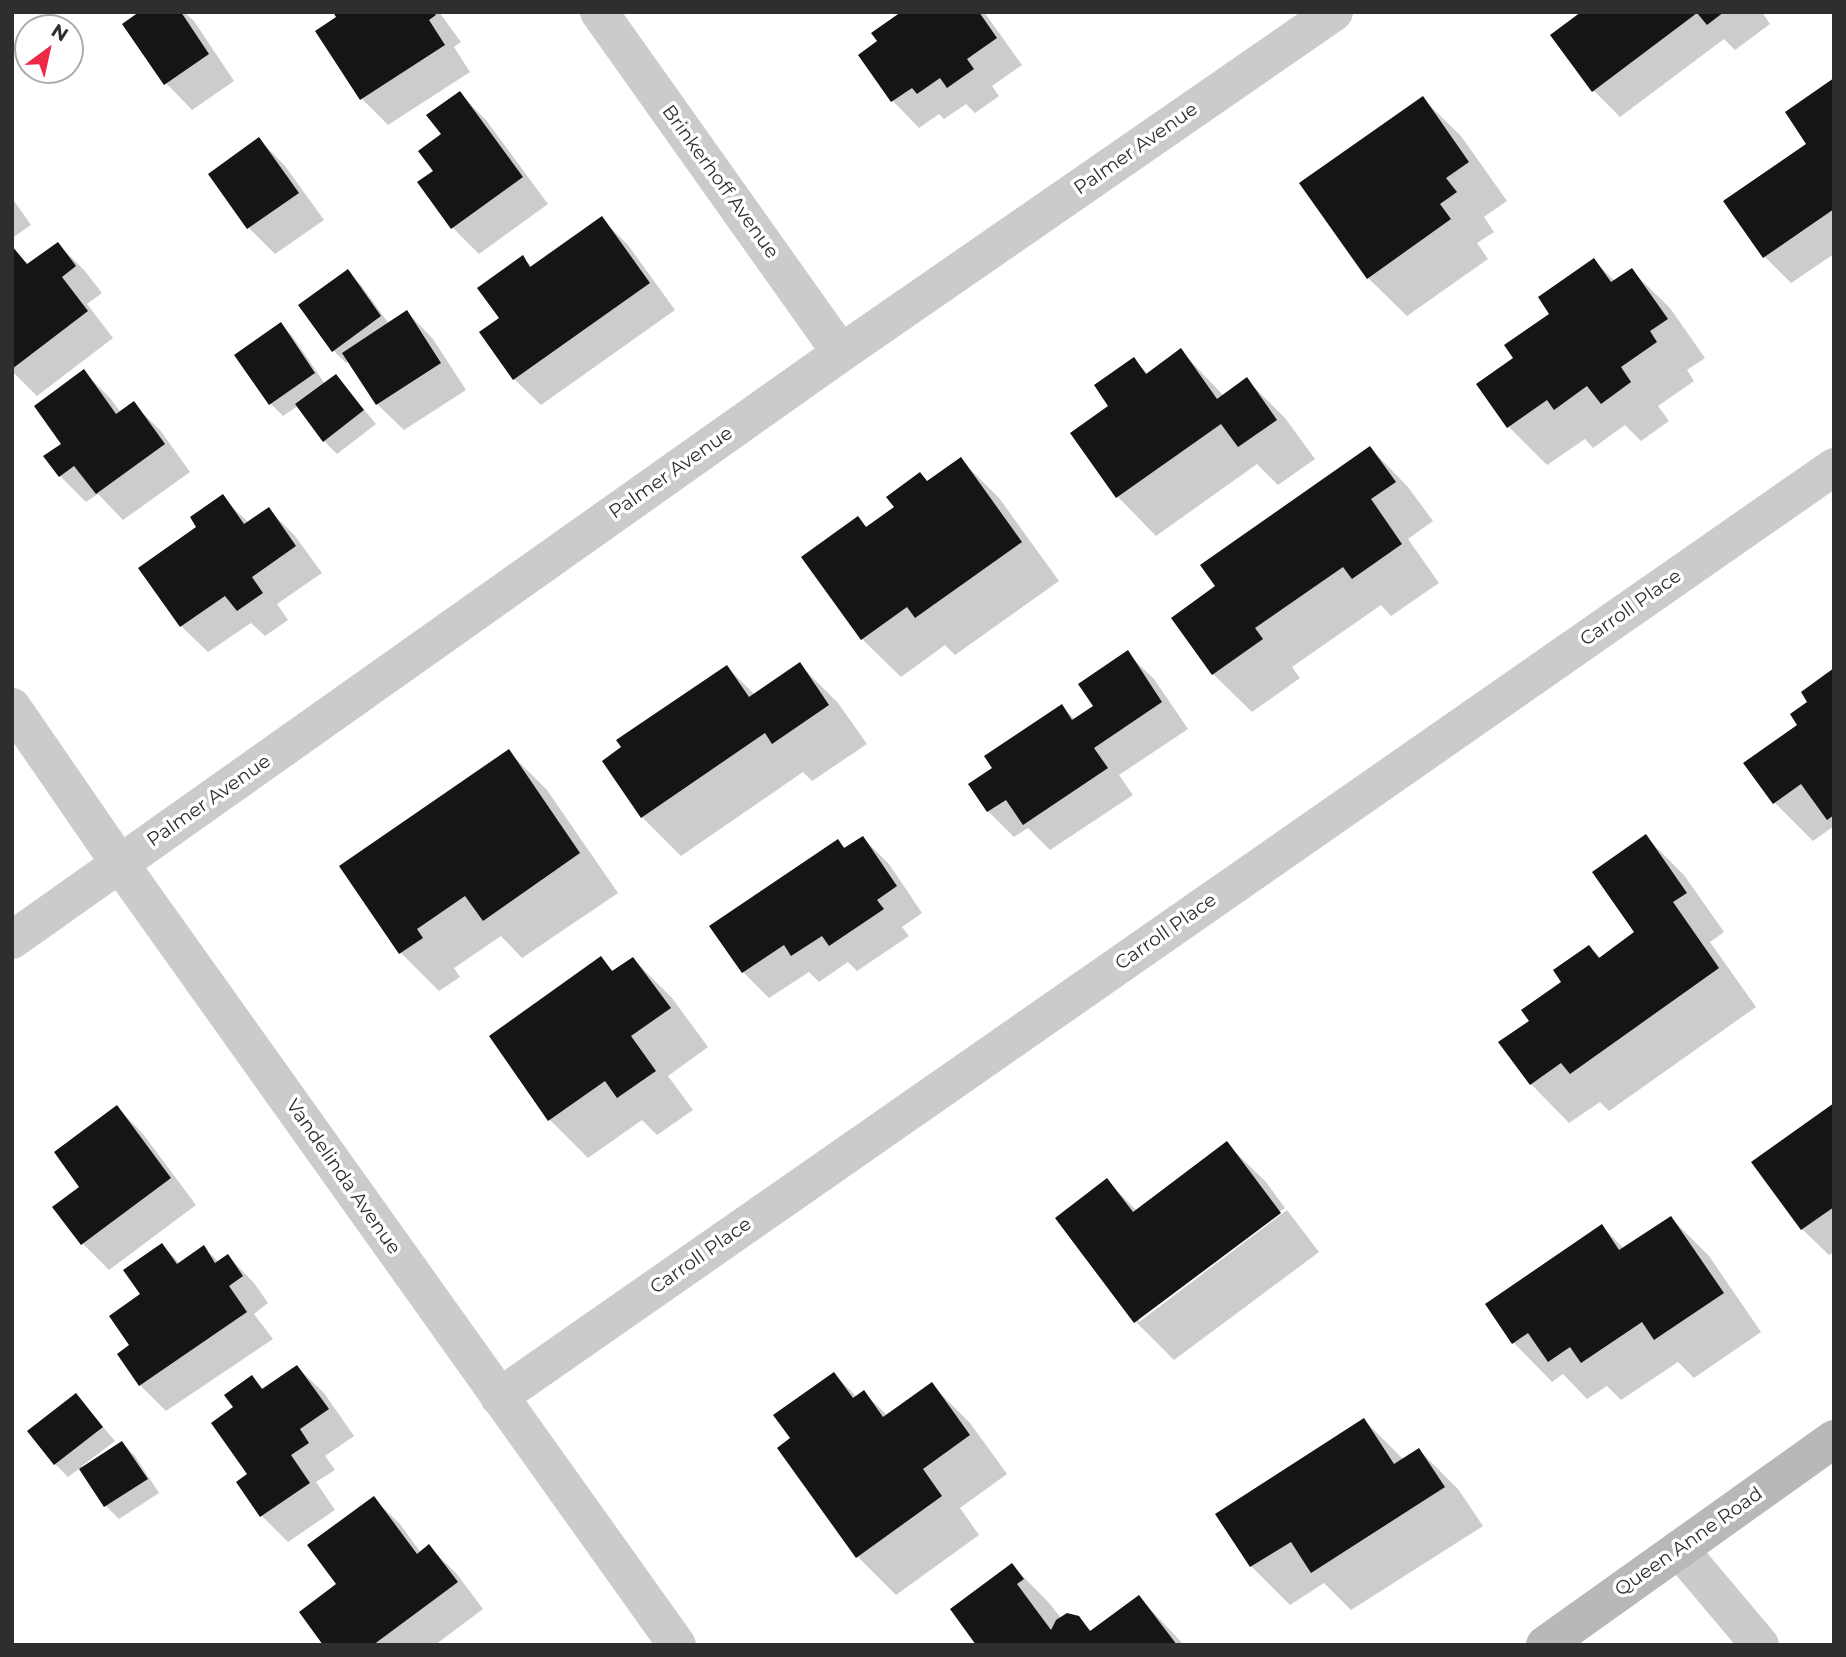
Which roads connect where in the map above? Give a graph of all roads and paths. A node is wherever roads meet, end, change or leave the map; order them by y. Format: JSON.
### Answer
{"nodes":[{"id":1,"x":599,"y":12,"type":"edge"},
{"id":2,"x":1334,"y":12,"type":"edge"},
{"id":3,"x":841,"y":352,"type":"junction"},
{"id":4,"x":1834,"y":467,"type":"edge"},
{"id":5,"x":12,"y":707,"type":"edge"},
{"id":6,"x":120,"y":864,"type":"junction"},
{"id":7,"x":12,"y":940,"type":"edge"},
{"id":8,"x":499,"y":1397,"type":"junction"},
{"id":9,"x":1834,"y":1439,"type":"edge"},
{"id":10,"x":1679,"y":1549,"type":"junction"},
{"id":11,"x":677,"y":1645,"type":"edge"},
{"id":12,"x":1545,"y":1645,"type":"edge"},
{"id":13,"x":1760,"y":1645,"type":"edge"}],
"edges":[{"from":1,"to":3,"type":"street","name":"Brinkerhoff Avenue"},
{"from":2,"to":3,"type":"street","name":"Palmer Avenue"},
{"from":3,"to":6,"type":"street","name":"Palmer Avenue"},
{"from":4,"to":8,"type":"street","name":"Carroll Place"},
{"from":5,"to":6,"type":"street","name":"Vandelinda Avenue"},
{"from":6,"to":7,"type":"street","name":"Palmer Avenue"},
{"from":6,"to":8,"type":"street","name":"Vandelinda Avenue"},
{"from":8,"to":11,"type":"street","name":"Vandelinda Avenue"},
{"from":9,"to":10,"type":"street","name":"Queen Anne Road"},
{"from":10,"to":12,"type":"street","name":"Queen Anne Road"},
{"from":10,"to":13,"type":"street"}]}
